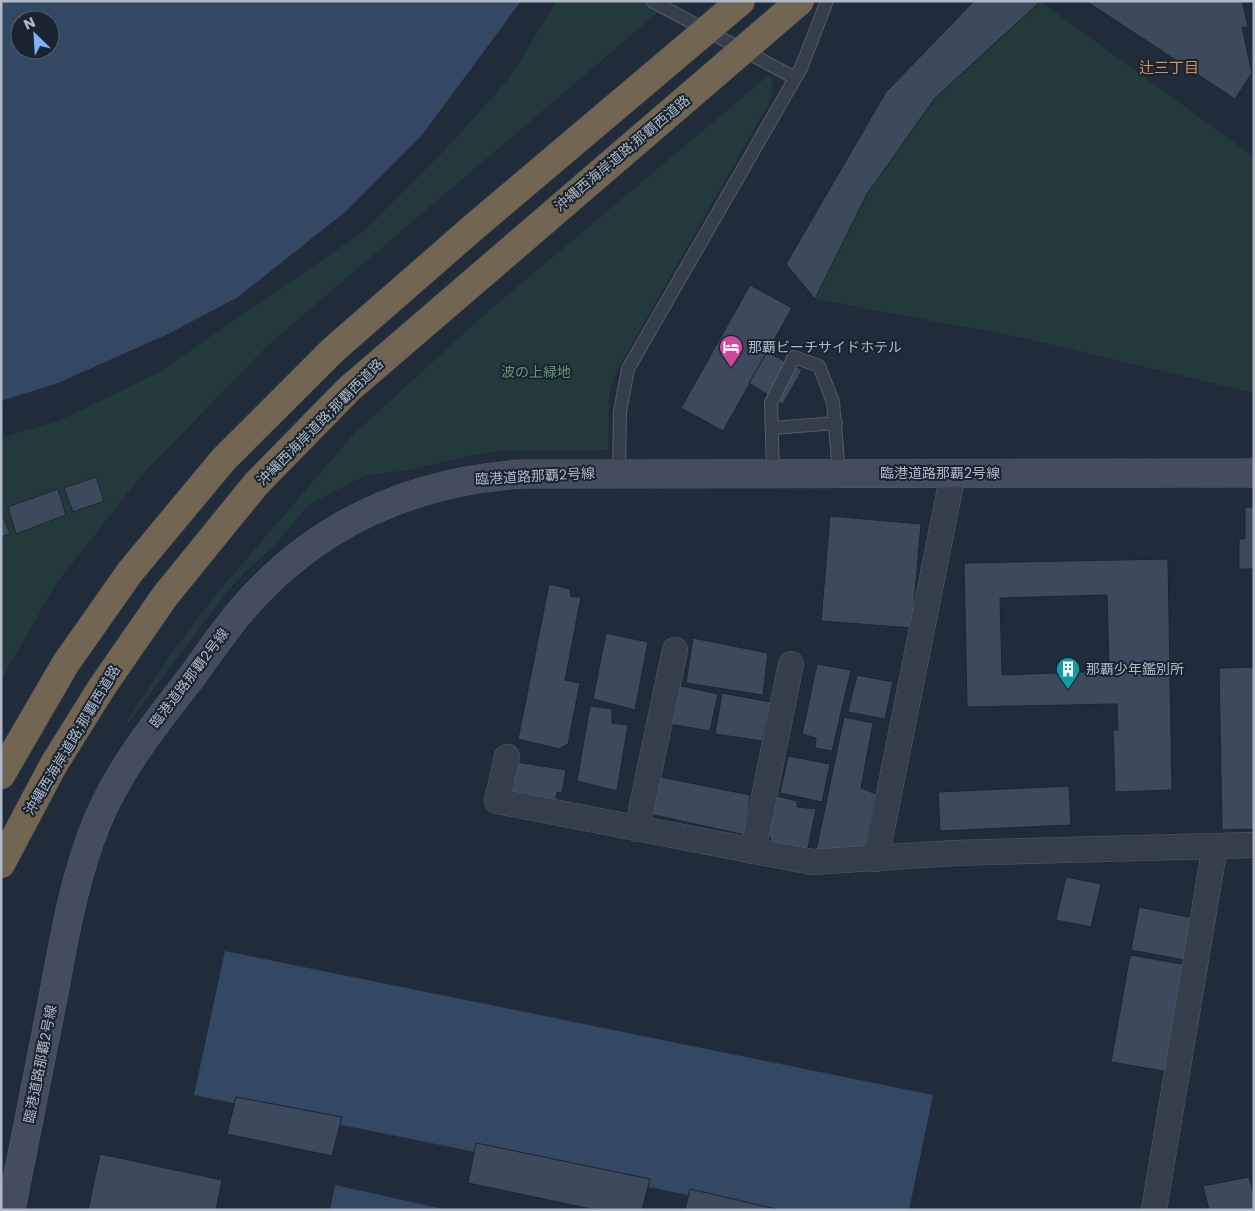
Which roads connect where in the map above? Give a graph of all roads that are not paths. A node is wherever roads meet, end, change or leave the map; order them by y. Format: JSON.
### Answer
{"nodes":[{"id":1,"x":652,"y":1,"type":"edge"},
{"id":2,"x":742,"y":1,"type":"edge"},
{"id":3,"x":800,"y":1,"type":"edge"},
{"id":4,"x":827,"y":1,"type":"edge"},
{"id":5,"x":795,"y":78,"type":"junction"},
{"id":6,"x":836,"y":423,"type":"junction"},
{"id":7,"x":773,"y":428,"type":"junction"},
{"id":8,"x":839,"y":472,"type":"junction"},
{"id":9,"x":620,"y":473,"type":"junction"},
{"id":10,"x":773,"y":473,"type":"junction"},
{"id":11,"x":1254,"y":473,"type":"edge"},
{"id":12,"x":953,"y":474,"type":"junction"},
{"id":13,"x":675,"y":650,"type":"dead end"},
{"id":14,"x":791,"y":664,"type":"dead end"},
{"id":15,"x":507,"y":757,"type":"dead end"},
{"id":16,"x":1,"y":776,"type":"edge"},
{"id":17,"x":637,"y":829,"type":"junction"},
{"id":18,"x":1254,"y":845,"type":"edge"},
{"id":19,"x":1215,"y":846,"type":"junction"},
{"id":20,"x":752,"y":851,"type":"junction"},
{"id":21,"x":876,"y":859,"type":"junction"},
{"id":22,"x":1,"y":864,"type":"edge"},
{"id":23,"x":11,"y":1210,"type":"edge"},
{"id":24,"x":1154,"y":1210,"type":"edge"}],
"edges":[{"from":1,"to":5,"type":"lane"},
{"from":2,"to":16,"type":"highway","bridge":true},
{"from":3,"to":22,"type":"highway","name":"沖縄西海岸道路;那覇西道路","bridge":true},
{"from":4,"to":5,"type":"lane"},
{"from":5,"to":9,"type":"lane"},
{"from":6,"to":7,"type":"lane"},
{"from":6,"to":7,"type":"lane"},
{"from":6,"to":8,"type":"lane"},
{"from":7,"to":10,"type":"lane"},
{"from":8,"to":10,"type":"street","name":"臨港道路那覇2号線"},
{"from":8,"to":12,"type":"street","name":"臨港道路那覇2号線"},
{"from":9,"to":10,"type":"street","name":"臨港道路那覇2号線"},
{"from":9,"to":23,"type":"street","name":"臨港道路那覇2号線"},
{"from":11,"to":12,"type":"street","name":"臨港道路那覇2号線"},
{"from":12,"to":21,"type":"street"},
{"from":13,"to":17,"type":"street"},
{"from":14,"to":20,"type":"street"},
{"from":15,"to":17,"type":"street"},
{"from":17,"to":20,"type":"street"},
{"from":18,"to":19,"type":"street"},
{"from":19,"to":21,"type":"street"},
{"from":19,"to":24,"type":"street"},
{"from":20,"to":21,"type":"street"}]}
